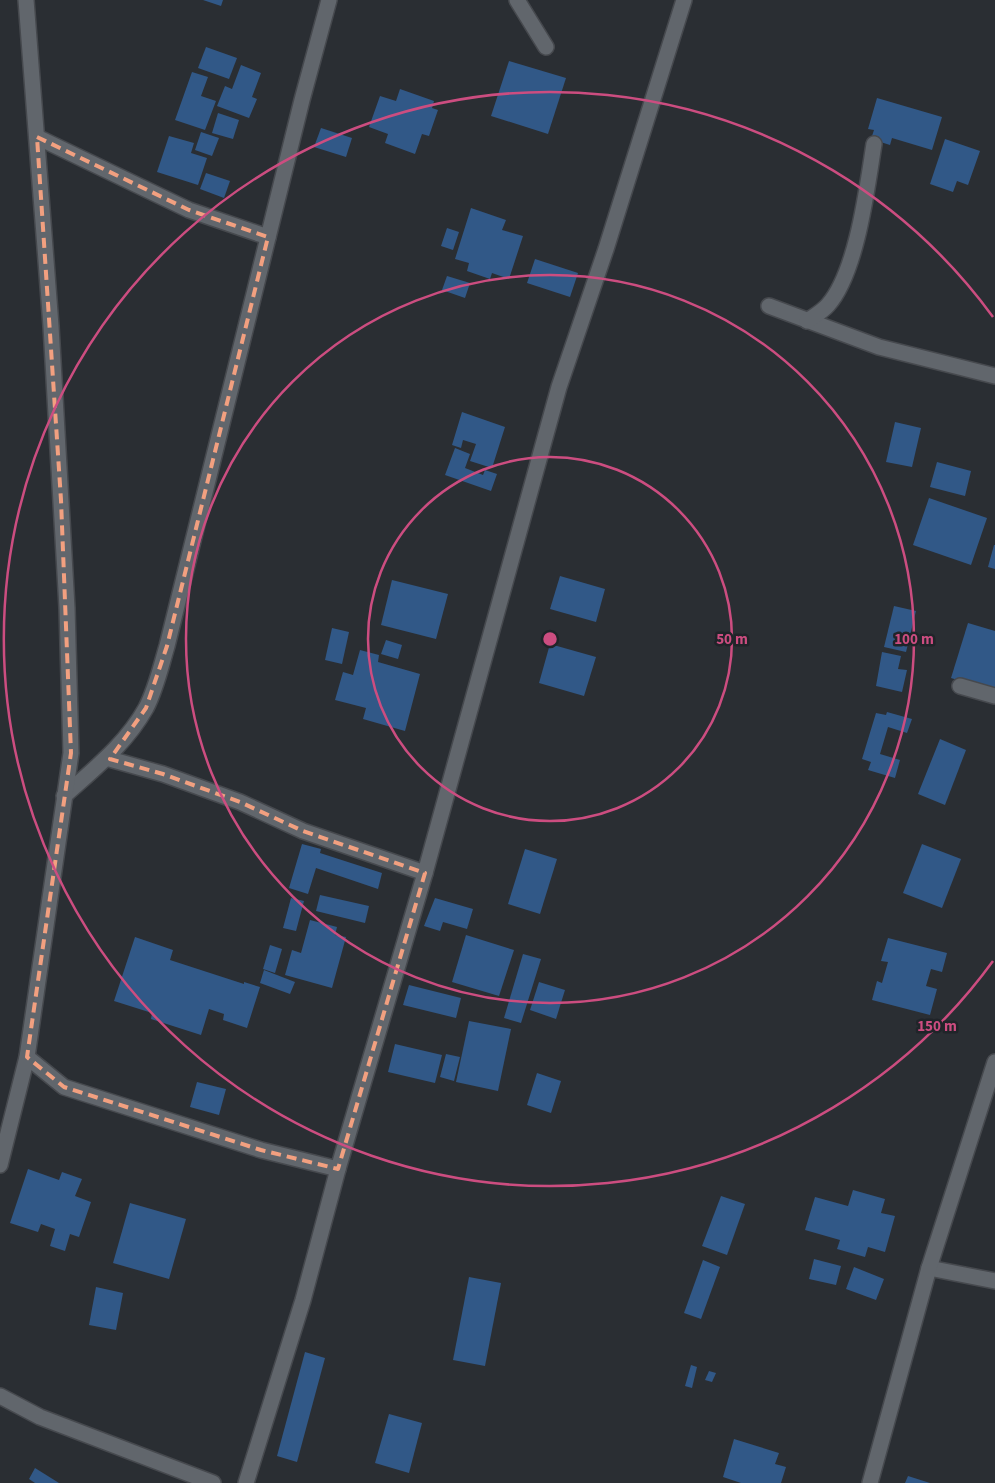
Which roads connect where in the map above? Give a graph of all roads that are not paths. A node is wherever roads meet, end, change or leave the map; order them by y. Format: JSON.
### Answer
{"nodes":[{"id":1,"x":26,"y":0,"type":"edge"},
{"id":2,"x":329,"y":0,"type":"edge"},
{"id":3,"x":517,"y":0,"type":"edge"},
{"id":4,"x":684,"y":0,"type":"edge"},
{"id":5,"x":546,"y":47,"type":"dead end"},
{"id":6,"x":37,"y":137,"type":"junction"},
{"id":7,"x":874,"y":144,"type":"dead end"},
{"id":8,"x":268,"y":237,"type":"junction"},
{"id":9,"x":769,"y":306,"type":"dead end"},
{"id":10,"x":806,"y":321,"type":"junction"},
{"id":11,"x":995,"y":376,"type":"edge"},
{"id":12,"x":960,"y":686,"type":"dead end"},
{"id":13,"x":995,"y":696,"type":"edge"},
{"id":14,"x":106,"y":758,"type":"junction"},
{"id":15,"x":64,"y":796,"type":"junction"},
{"id":16,"x":425,"y":873,"type":"junction"},
{"id":17,"x":27,"y":1058,"type":"junction"},
{"id":18,"x":995,"y":1062,"type":"edge"},
{"id":19,"x":7,"y":1109,"type":"edge"},
{"id":20,"x":0,"y":1165,"type":"edge"},
{"id":21,"x":338,"y":1169,"type":"junction"},
{"id":22,"x":929,"y":1268,"type":"junction"},
{"id":23,"x":995,"y":1282,"type":"edge"},
{"id":24,"x":0,"y":1396,"type":"edge"},
{"id":25,"x":213,"y":1483,"type":"edge"},
{"id":26,"x":246,"y":1483,"type":"edge"},
{"id":27,"x":870,"y":1483,"type":"edge"}],
"edges":[{"from":1,"to":6,"type":"street"},
{"from":2,"to":8,"type":"street"},
{"from":3,"to":5,"type":"street"},
{"from":4,"to":16,"type":"street"},
{"from":6,"to":8,"type":"street"},
{"from":6,"to":15,"type":"street"},
{"from":7,"to":10,"type":"street"},
{"from":8,"to":14,"type":"street"},
{"from":9,"to":10,"type":"street"},
{"from":10,"to":11,"type":"street"},
{"from":12,"to":13,"type":"street"},
{"from":14,"to":15,"type":"street"},
{"from":14,"to":16,"type":"street"},
{"from":15,"to":17,"type":"street"},
{"from":16,"to":21,"type":"street"},
{"from":17,"to":19,"type":"street"},
{"from":17,"to":21,"type":"street"},
{"from":18,"to":22,"type":"street"},
{"from":19,"to":20,"type":"street"},
{"from":21,"to":26,"type":"street"},
{"from":22,"to":23,"type":"street"},
{"from":22,"to":27,"type":"street"},
{"from":24,"to":25,"type":"street"}]}
